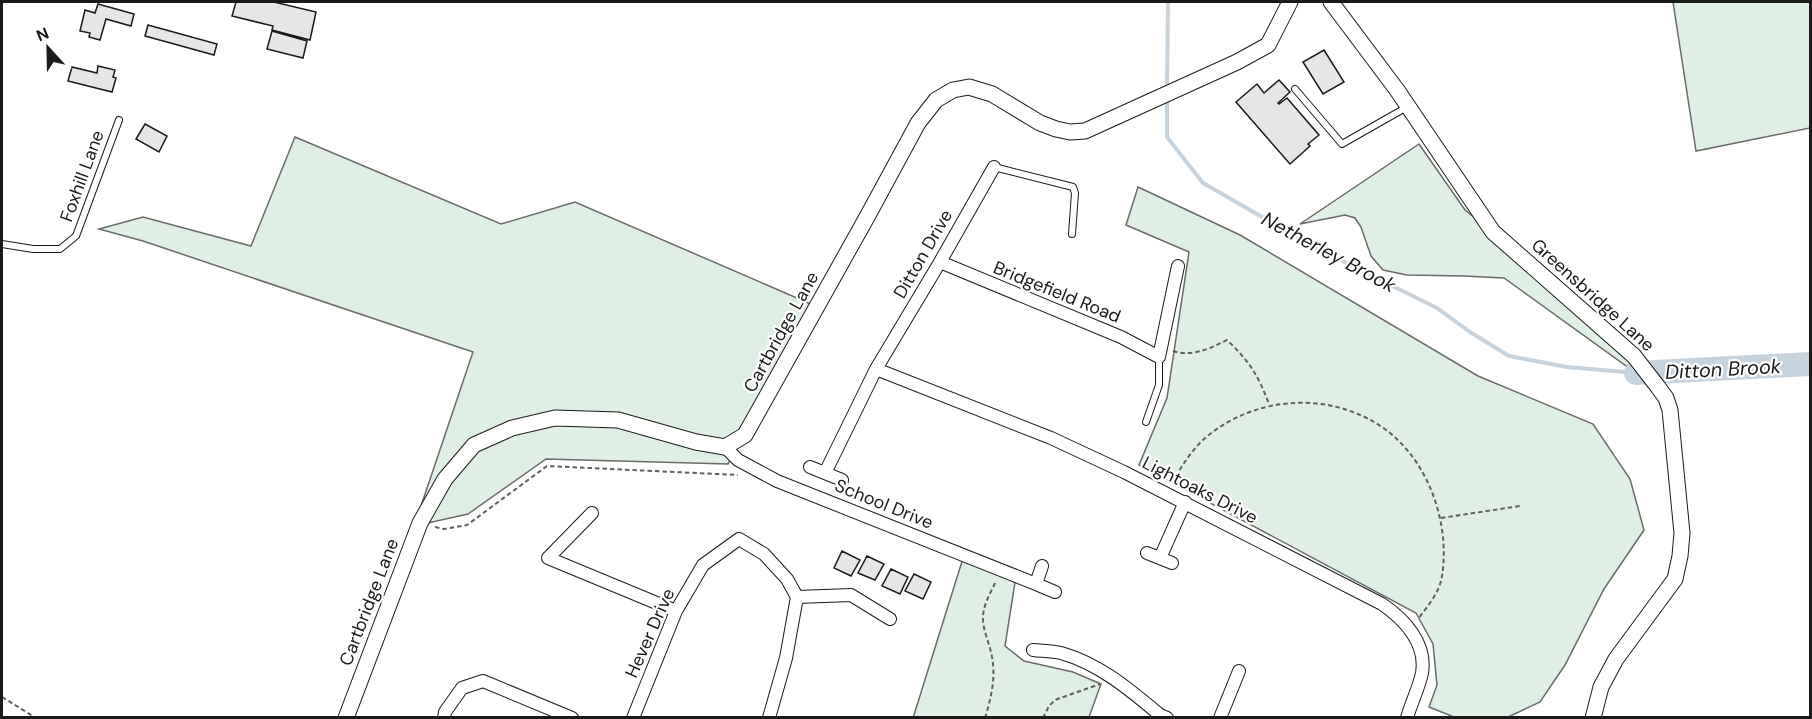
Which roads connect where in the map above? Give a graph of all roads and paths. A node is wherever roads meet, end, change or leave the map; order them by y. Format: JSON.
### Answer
{"nodes":[{"id":1,"x":1290,"y":2,"type":"edge"},
{"id":2,"x":1331,"y":2,"type":"edge"},
{"id":3,"x":1295,"y":89,"type":"dead end"},
{"id":4,"x":1408,"y":106,"type":"junction"},
{"id":5,"x":119,"y":120,"type":"dead end"},
{"id":6,"x":994,"y":167,"type":"joint"},
{"id":7,"x":1072,"y":234,"type":"dead end"},
{"id":8,"x":2,"y":243,"type":"edge"},
{"id":9,"x":940,"y":262,"type":"junction"},
{"id":10,"x":1178,"y":266,"type":"dead end"},
{"id":11,"x":1160,"y":352,"type":"junction"},
{"id":12,"x":876,"y":369,"type":"junction"},
{"id":13,"x":1270,"y":405,"type":"junction"},
{"id":14,"x":1146,"y":422,"type":"dead end"},
{"id":15,"x":725,"y":447,"type":"junction"},
{"id":16,"x":810,"y":467,"type":"dead end"},
{"id":17,"x":758,"y":471,"type":"junction"},
{"id":18,"x":825,"y":473,"type":"junction"},
{"id":19,"x":842,"y":480,"type":"dead end"},
{"id":20,"x":859,"y":487,"type":"dead end"},
{"id":21,"x":1166,"y":493,"type":"junction"},
{"id":22,"x":1185,"y":502,"type":"junction"},
{"id":23,"x":1520,"y":506,"type":"dead end"},
{"id":24,"x":592,"y":513,"type":"dead end"},
{"id":25,"x":865,"y":516,"type":"junction"},
{"id":26,"x":1441,"y":518,"type":"junction"},
{"id":27,"x":444,"y":530,"type":"dead end"},
{"id":28,"x":1147,"y":554,"type":"dead end"},
{"id":29,"x":1042,"y":566,"type":"dead end"},
{"id":30,"x":1001,"y":570,"type":"junction"},
{"id":31,"x":1036,"y":584,"type":"junction"},
{"id":32,"x":1056,"y":592,"type":"dead end"},
{"id":33,"x":797,"y":597,"type":"junction"},
{"id":34,"x":676,"y":611,"type":"junction"},
{"id":35,"x":890,"y":619,"type":"dead end"},
{"id":36,"x":1410,"y":629,"type":"junction"},
{"id":37,"x":1033,"y":650,"type":"dead end"},
{"id":38,"x":1239,"y":671,"type":"dead end"},
{"id":39,"x":1114,"y":679,"type":"junction"},
{"id":40,"x":2,"y":697,"type":"edge"},
{"id":41,"x":36,"y":717,"type":"edge"},
{"id":42,"x":346,"y":717,"type":"edge"},
{"id":43,"x":444,"y":717,"type":"edge"},
{"id":44,"x":572,"y":717,"type":"edge"},
{"id":45,"x":633,"y":717,"type":"edge"},
{"id":46,"x":769,"y":717,"type":"edge"},
{"id":47,"x":985,"y":717,"type":"edge"},
{"id":48,"x":1043,"y":717,"type":"edge"},
{"id":49,"x":1167,"y":717,"type":"edge"},
{"id":50,"x":1220,"y":717,"type":"edge"},
{"id":51,"x":1407,"y":717,"type":"edge"},
{"id":52,"x":1593,"y":717,"type":"edge"}],
"edges":[{"from":1,"to":15,"type":"street","name":"Cartbridge Lane"},
{"from":2,"to":4,"type":"street","name":"Greensbridge Lane"},
{"from":3,"to":4,"type":"lane"},
{"from":4,"to":52,"type":"street","name":"Greensbridge Lane"},
{"from":5,"to":8,"type":"lane","name":"Foxhill Lane"},
{"from":6,"to":7,"type":"lane","name":"Ditton Drive"},
{"from":6,"to":9,"type":"street","name":"Ditton Drive"},
{"from":9,"to":11,"type":"street","name":"Bridgefield Road"},
{"from":9,"to":12,"type":"street","name":"Ditton Drive"},
{"from":10,"to":11,"type":"street"},
{"from":11,"to":13,"type":"path"},
{"from":11,"to":14,"type":"lane"},
{"from":12,"to":18,"type":"street","name":"Ditton Drive"},
{"from":12,"to":21,"type":"street","name":"Lightoaks Drive"},
{"from":13,"to":21,"type":"path"},
{"from":13,"to":26,"type":"path"},
{"from":15,"to":17,"type":"street","name":"School Drive"},
{"from":15,"to":42,"type":"street","name":"Cartbridge Lane"},
{"from":16,"to":18,"type":"street"},
{"from":17,"to":25,"type":"street","name":"School Drive"},
{"from":17,"to":27,"type":"path"},
{"from":18,"to":19,"type":"street"},
{"from":20,"to":25,"type":"path"},
{"from":21,"to":22,"type":"street","name":"Lightoaks Drive"},
{"from":22,"to":28,"type":"street"},
{"from":22,"to":36,"type":"street","name":"Lightoaks Drive"},
{"from":23,"to":26,"type":"path"},
{"from":24,"to":34,"type":"street"},
{"from":25,"to":30,"type":"street","name":"School Drive"},
{"from":26,"to":36,"type":"path"},
{"from":29,"to":31,"type":"street"},
{"from":30,"to":31,"type":"street","name":"School Drive"},
{"from":30,"to":47,"type":"path"},
{"from":31,"to":32,"type":"street","name":"School Drive"},
{"from":33,"to":34,"type":"street","name":"Hever Drive"},
{"from":33,"to":35,"type":"street"},
{"from":33,"to":46,"type":"street"},
{"from":34,"to":45,"type":"street","name":"Hever Drive"},
{"from":36,"to":51,"type":"street","name":"Lightoaks Drive"},
{"from":37,"to":39,"type":"street"},
{"from":38,"to":50,"type":"street"},
{"from":39,"to":48,"type":"path"},
{"from":39,"to":49,"type":"street"},
{"from":40,"to":41,"type":"path"},
{"from":43,"to":44,"type":"street"}]}
